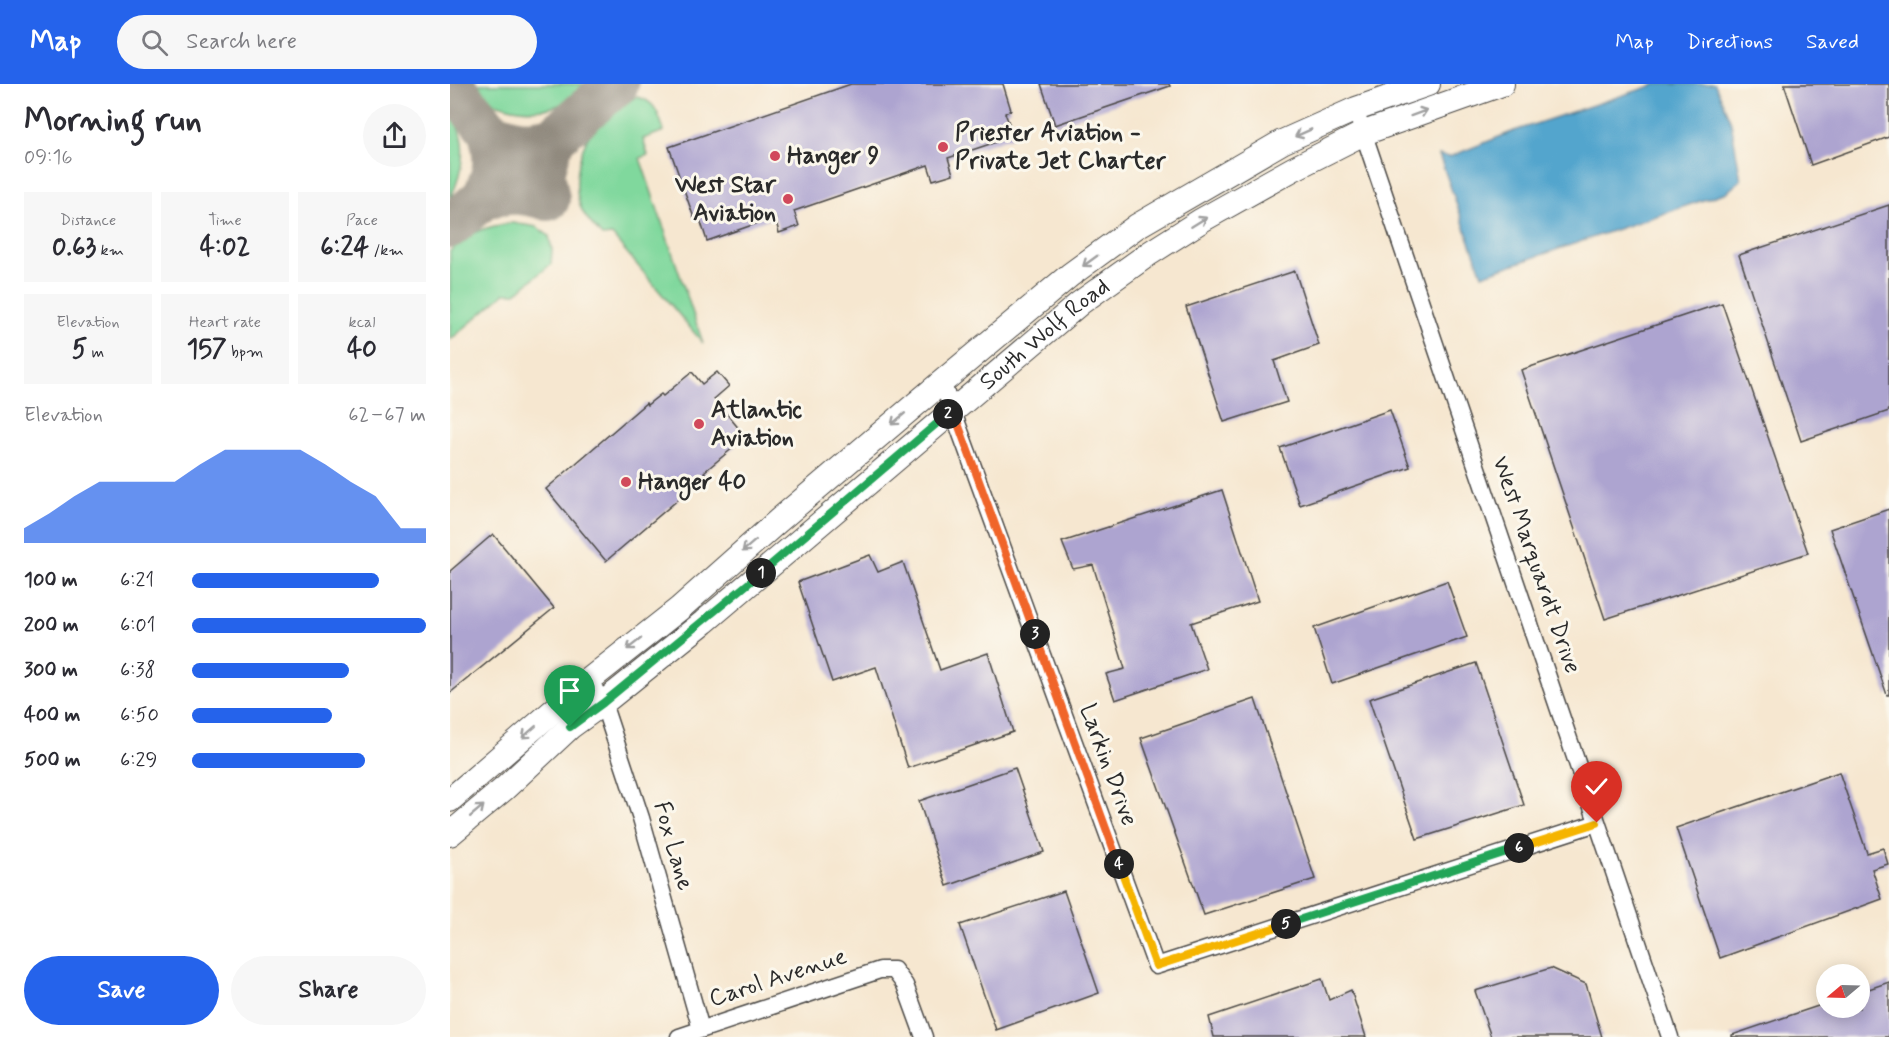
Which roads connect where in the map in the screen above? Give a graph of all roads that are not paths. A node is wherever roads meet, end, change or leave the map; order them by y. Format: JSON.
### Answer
{"nodes":[{"id":1,"x":1428,"y":84,"type":"edge"},
{"id":2,"x":1502,"y":84,"type":"edge"},
{"id":3,"x":1356,"y":109,"type":"junction"},
{"id":4,"x":1364,"y":133,"type":"junction"},
{"id":5,"x":942,"y":382,"type":"junction"},
{"id":6,"x":953,"y":410,"type":"junction"},
{"id":7,"x":589,"y":680,"type":"junction"},
{"id":8,"x":603,"y":703,"type":"junction"},
{"id":9,"x":450,"y":800,"type":"edge"},
{"id":10,"x":1597,"y":823,"type":"junction"},
{"id":11,"x":450,"y":834,"type":"edge"},
{"id":12,"x":701,"y":1029,"type":"junction"},
{"id":13,"x":679,"y":1037,"type":"edge"},
{"id":14,"x":924,"y":1037,"type":"edge"},
{"id":15,"x":1670,"y":1037,"type":"edge"}],
"edges":[{"from":1,"to":3,"type":"main road","name":"South Wolf Road"},
{"from":4,"to":2,"type":"main road","name":"South Wolf Road","one_way":true},
{"from":3,"to":4,"type":"street","name":"West Marquardt Drive"},
{"from":3,"to":5,"type":"main road","name":"South Wolf Road","one_way":true},
{"from":6,"to":4,"type":"main road","name":"South Wolf Road","one_way":true},
{"from":4,"to":10,"type":"street","name":"West Marquardt Drive"},
{"from":5,"to":6,"type":"street","name":"Larkin Drive"},
{"from":5,"to":7,"type":"main road","name":"South Wolf Road","one_way":true},
{"from":6,"to":8,"type":"main road","name":"South Wolf Road"},
{"from":6,"to":10,"type":"street","name":"Larkin Drive"},
{"from":7,"to":8,"type":"street","name":"Fox Lane"},
{"from":7,"to":9,"type":"main road","name":"South Wolf Road","one_way":true},
{"from":11,"to":8,"type":"main road","name":"South Wolf Road","one_way":true},
{"from":8,"to":12,"type":"street","name":"Fox Lane"},
{"from":10,"to":15,"type":"street","name":"West Marquardt Drive"},
{"from":12,"to":13,"type":"street","name":"Carol Avenue"},
{"from":12,"to":14,"type":"street","name":"Carol Avenue"}]}
